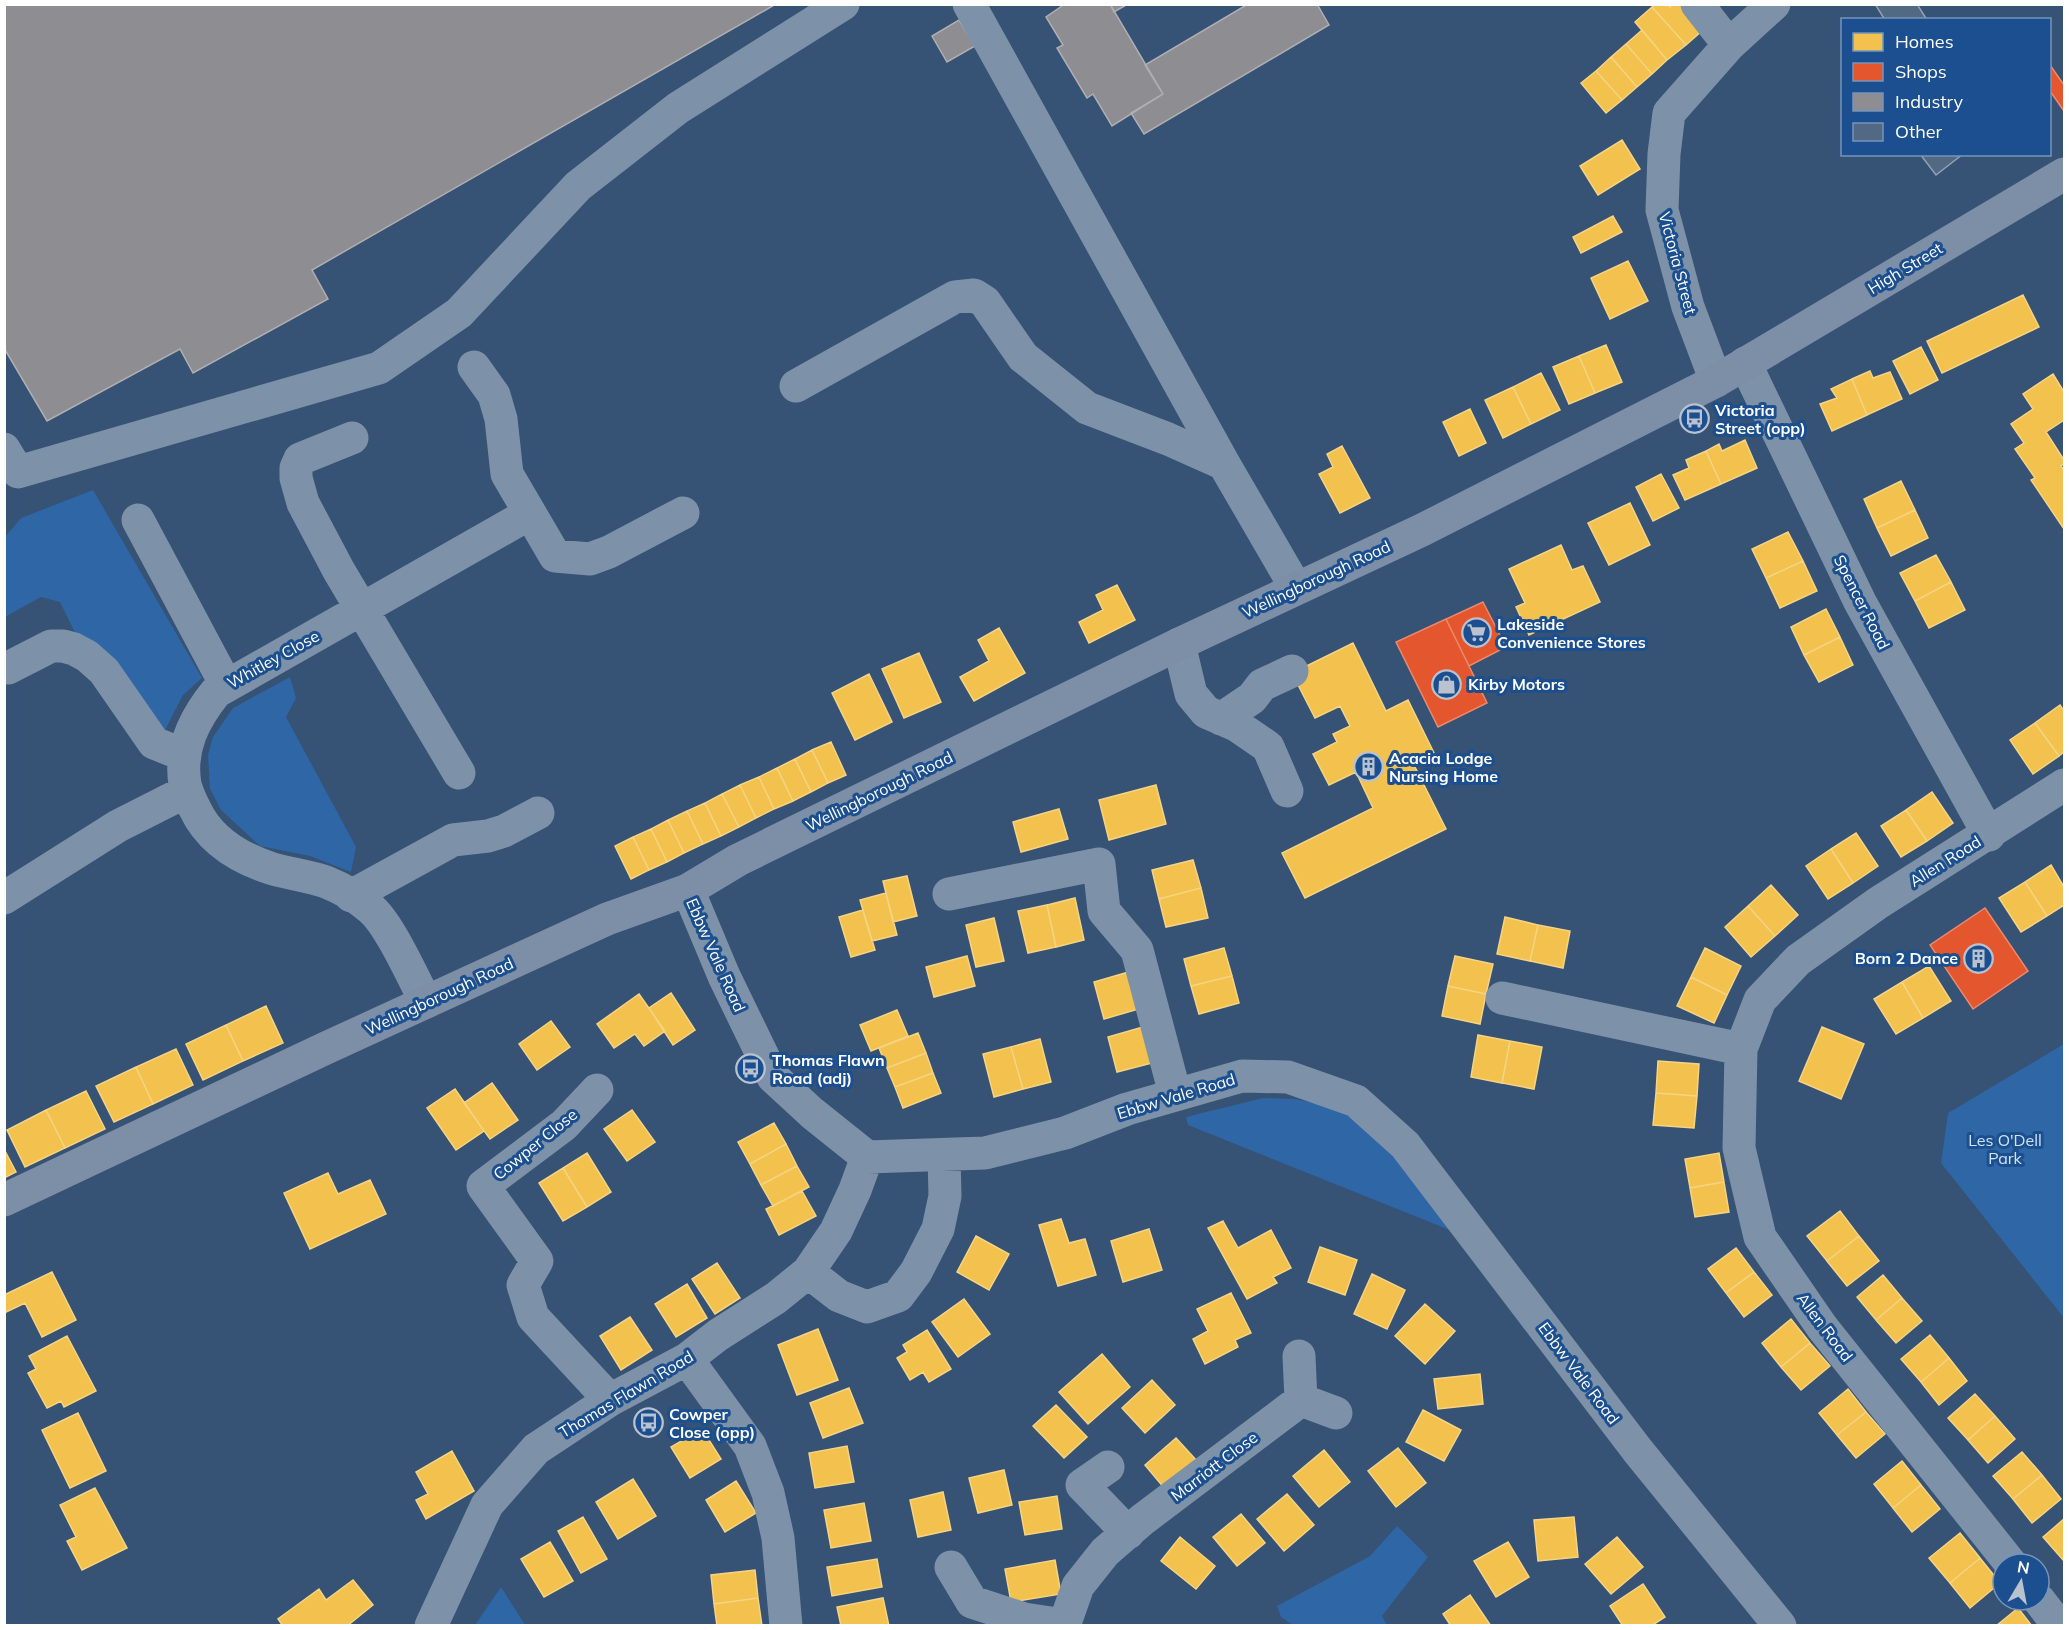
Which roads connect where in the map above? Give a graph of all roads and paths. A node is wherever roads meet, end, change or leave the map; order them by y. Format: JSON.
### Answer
{"nodes":[{"id":1,"x":843,"y":4,"type":"edge"},
{"id":2,"x":969,"y":4,"type":"edge"},
{"id":3,"x":1697,"y":4,"type":"edge"},
{"id":4,"x":1774,"y":4,"type":"edge"},
{"id":5,"x":1729,"y":45,"type":"junction"},
{"id":6,"x":2064,"y":174,"type":"edge"},
{"id":7,"x":1745,"y":363,"type":"junction"},
{"id":8,"x":474,"y":367,"type":"dead end"},
{"id":9,"x":1716,"y":381,"type":"junction"},
{"id":10,"x":796,"y":386,"type":"dead end"},
{"id":11,"x":352,"y":438,"type":"dead end"},
{"id":12,"x":4,"y":449,"type":"edge"},
{"id":13,"x":1224,"y":464,"type":"junction"},
{"id":14,"x":683,"y":513,"type":"dead end"},
{"id":15,"x":529,"y":514,"type":"junction"},
{"id":16,"x":138,"y":520,"type":"dead end"},
{"id":17,"x":1296,"y":588,"type":"junction"},
{"id":18,"x":363,"y":609,"type":"junction"},
{"id":19,"x":1179,"y":644,"type":"junction"},
{"id":20,"x":8,"y":668,"type":"dead end"},
{"id":21,"x":1292,"y":671,"type":"dead end"},
{"id":22,"x":226,"y":685,"type":"junction"},
{"id":23,"x":1221,"y":719,"type":"junction"},
{"id":24,"x":184,"y":755,"type":"junction"},
{"id":25,"x":459,"y":773,"type":"dead end"},
{"id":26,"x":2064,"y":785,"type":"edge"},
{"id":27,"x":187,"y":791,"type":"junction"},
{"id":28,"x":1287,"y":791,"type":"dead end"},
{"id":29,"x":538,"y":813,"type":"dead end"},
{"id":30,"x":1989,"y":835,"type":"junction"},
{"id":31,"x":688,"y":890,"type":"junction"},
{"id":32,"x":949,"y":894,"type":"dead end"},
{"id":33,"x":351,"y":896,"type":"junction"},
{"id":34,"x":4,"y":898,"type":"edge"},
{"id":35,"x":1502,"y":998,"type":"dead end"},
{"id":36,"x":426,"y":1002,"type":"junction"},
{"id":37,"x":1741,"y":1049,"type":"junction"},
{"id":38,"x":597,"y":1090,"type":"dead end"},
{"id":39,"x":1174,"y":1094,"type":"junction"},
{"id":40,"x":944,"y":1156,"type":"junction"},
{"id":41,"x":867,"y":1157,"type":"junction"},
{"id":42,"x":4,"y":1200,"type":"edge"},
{"id":43,"x":808,"y":1272,"type":"junction"},
{"id":44,"x":1299,"y":1356,"type":"dead end"},
{"id":45,"x":687,"y":1359,"type":"junction"},
{"id":46,"x":610,"y":1400,"type":"junction"},
{"id":47,"x":1301,"y":1400,"type":"junction"},
{"id":48,"x":1336,"y":1413,"type":"dead end"},
{"id":49,"x":1108,"y":1467,"type":"dead end"},
{"id":50,"x":1128,"y":1533,"type":"junction"},
{"id":51,"x":2001,"y":1552,"type":"edge"},
{"id":52,"x":951,"y":1567,"type":"dead end"},
{"id":53,"x":2049,"y":1612,"type":"edge"},
{"id":54,"x":1064,"y":1625,"type":"edge"},
{"id":55,"x":431,"y":1626,"type":"edge"},
{"id":56,"x":786,"y":1626,"type":"edge"},
{"id":57,"x":1780,"y":1626,"type":"edge"},
{"id":58,"x":2060,"y":1626,"type":"edge"}],
"edges":[{"from":1,"to":12,"type":"street"},
{"from":2,"to":13,"type":"street"},
{"from":3,"to":5,"type":"street"},
{"from":4,"to":5,"type":"street","name":"Victoria Street"},
{"from":5,"to":9,"type":"street","name":"Victoria Street"},
{"from":6,"to":7,"type":"main road","name":"High Street"},
{"from":7,"to":9,"type":"main road","name":"Wellingborough Road"},
{"from":7,"to":30,"type":"street","name":"Spencer Road"},
{"from":8,"to":15,"type":"street"},
{"from":9,"to":17,"type":"main road","name":"Wellingborough Road"},
{"from":10,"to":13,"type":"street"},
{"from":11,"to":18,"type":"street"},
{"from":13,"to":17,"type":"street"},
{"from":14,"to":15,"type":"street"},
{"from":15,"to":18,"type":"street","name":"Whitley Close"},
{"from":16,"to":22,"type":"street"},
{"from":17,"to":19,"type":"main road","name":"Wellingborough Road"},
{"from":18,"to":22,"type":"street","name":"Whitley Close"},
{"from":18,"to":25,"type":"street"},
{"from":19,"to":23,"type":"street"},
{"from":19,"to":31,"type":"main road","name":"Wellingborough Road"},
{"from":20,"to":24,"type":"street"},
{"from":21,"to":23,"type":"street"},
{"from":22,"to":24,"type":"street","name":"Whitley Close"},
{"from":23,"to":28,"type":"street"},
{"from":24,"to":27,"type":"street","name":"Whitley Close"},
{"from":26,"to":30,"type":"street","name":"Allen Road"},
{"from":27,"to":33,"type":"street","name":"Whitley Close"},
{"from":27,"to":34,"type":"street"},
{"from":29,"to":33,"type":"street"},
{"from":30,"to":37,"type":"street","name":"Allen Road"},
{"from":31,"to":36,"type":"main road","name":"Wellingborough Road"},
{"from":31,"to":41,"type":"street","name":"Ebbw Vale Road"},
{"from":32,"to":39,"type":"street"},
{"from":33,"to":36,"type":"street","name":"Whitley Close"},
{"from":35,"to":37,"type":"street"},
{"from":36,"to":42,"type":"main road","name":"Wellingborough Road"},
{"from":37,"to":51,"type":"street","name":"Allen Road"},
{"from":38,"to":46,"type":"street","name":"Cowper Close"},
{"from":39,"to":40,"type":"street","name":"Ebbw Vale Road"},
{"from":39,"to":57,"type":"street","name":"Ebbw Vale Road"},
{"from":40,"to":41,"type":"street","name":"Ebbw Vale Road"},
{"from":40,"to":43,"type":"street"},
{"from":41,"to":43,"type":"street","name":"Thomas Flawn Road"},
{"from":43,"to":45,"type":"street","name":"Thomas Flawn Road"},
{"from":44,"to":47,"type":"street"},
{"from":45,"to":46,"type":"street","name":"Thomas Flawn Road"},
{"from":45,"to":56,"type":"street"},
{"from":46,"to":55,"type":"street","name":"Thomas Flawn Road"},
{"from":47,"to":48,"type":"street"},
{"from":47,"to":50,"type":"street","name":"Marriott Close"},
{"from":49,"to":50,"type":"street"},
{"from":50,"to":54,"type":"street","name":"Marriott Close"},
{"from":52,"to":54,"type":"street","name":"Marriott Close"},
{"from":53,"to":58,"type":"street"}]}
